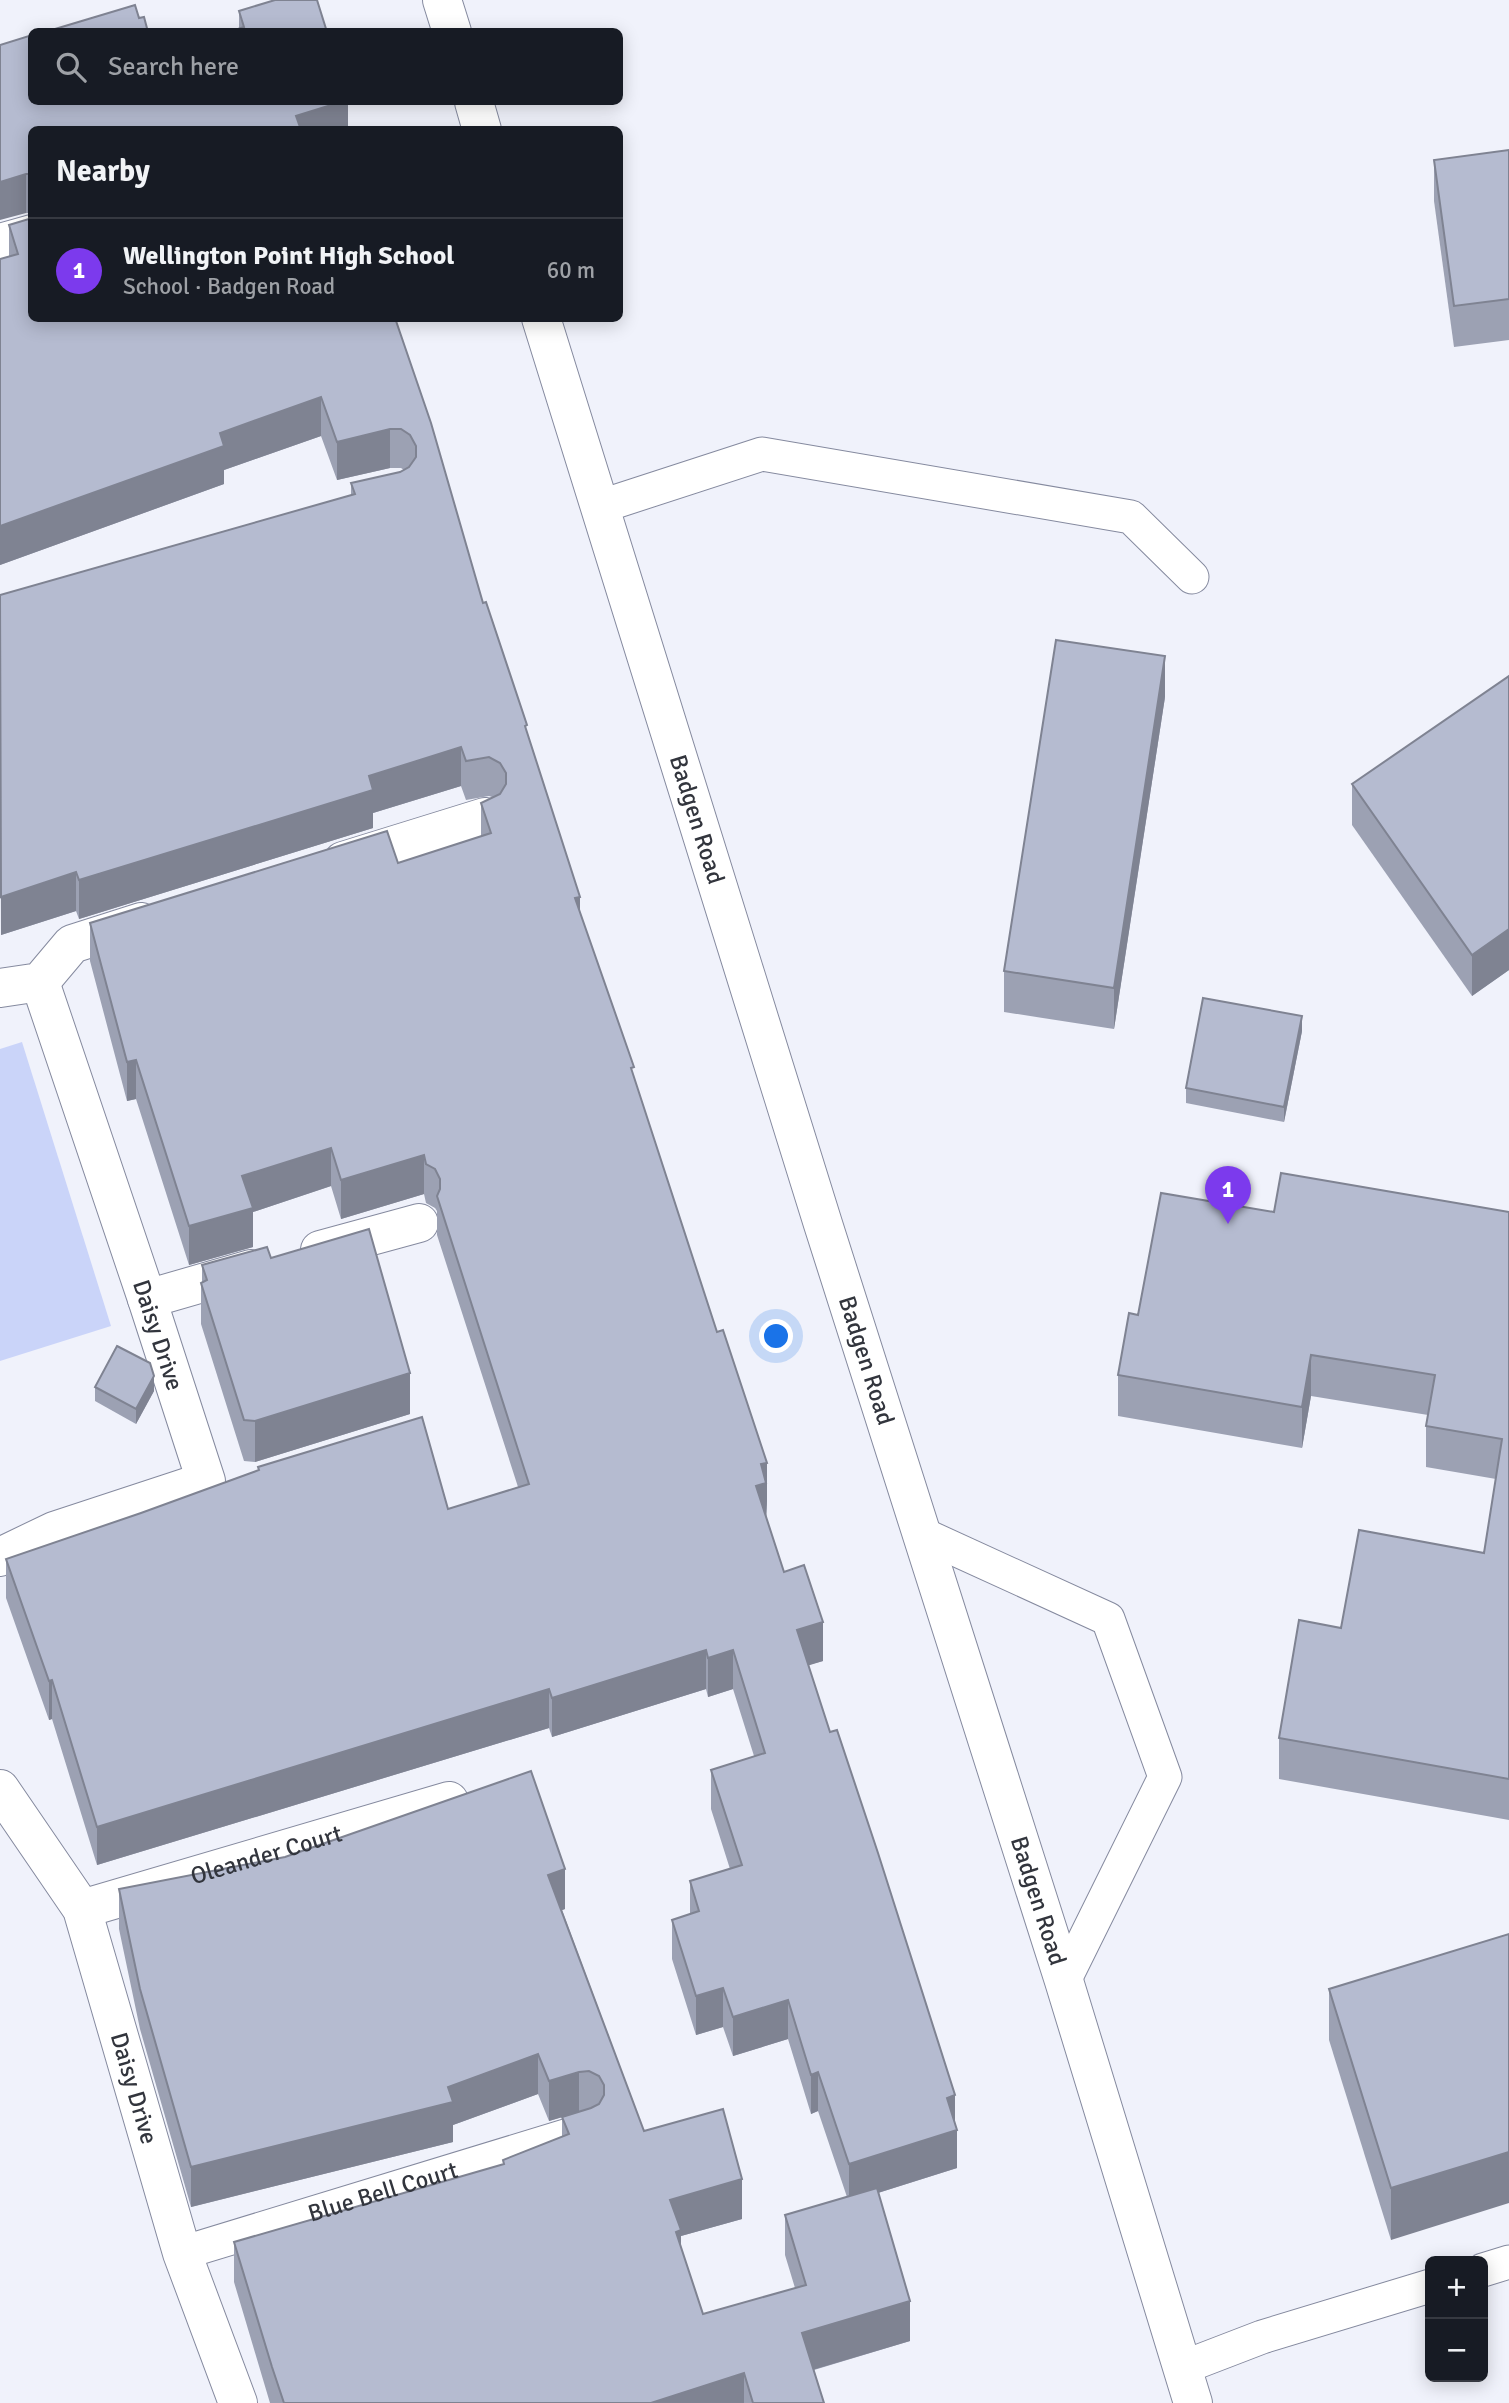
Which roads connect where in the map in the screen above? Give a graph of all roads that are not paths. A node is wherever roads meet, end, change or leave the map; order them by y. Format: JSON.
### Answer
{"nodes":[{"id":1,"x":442,"y":0,"type":"edge"},
{"id":2,"x":451,"y":28,"type":"edge"},
{"id":3,"x":475,"y":105,"type":"edge"},
{"id":4,"x":481,"y":126,"type":"edge"},
{"id":5,"x":28,"y":235,"type":"edge"},
{"id":6,"x":0,"y":243,"type":"edge"},
{"id":7,"x":542,"y":322,"type":"edge"},
{"id":8,"x":599,"y":507,"type":"junction"},
{"id":9,"x":1192,"y":577,"type":"dead end"},
{"id":10,"x":485,"y":817,"type":"edge"},
{"id":11,"x":312,"y":870,"type":"edge"},
{"id":12,"x":178,"y":911,"type":"edge"},
{"id":13,"x":40,"y":982,"type":"junction"},
{"id":14,"x":0,"y":988,"type":"edge"},
{"id":15,"x":419,"y":1223,"type":"dead end"},
{"id":16,"x":147,"y":1298,"type":"junction"},
{"id":17,"x":206,"y":1481,"type":"junction"},
{"id":18,"x":245,"y":1483,"type":"edge"},
{"id":19,"x":922,"y":1534,"type":"junction"},
{"id":20,"x":0,"y":1557,"type":"edge"},
{"id":21,"x":0,"y":1789,"type":"edge"},
{"id":22,"x":449,"y":1801,"type":"edge"},
{"id":23,"x":82,"y":1909,"type":"junction"},
{"id":24,"x":1064,"y":1981,"type":"junction"},
{"id":25,"x":585,"y":2130,"type":"edge"},
{"id":26,"x":182,"y":2253,"type":"junction"},
{"id":27,"x":1509,"y":2262,"type":"edge"},
{"id":28,"x":1488,"y":2268,"type":"edge"},
{"id":29,"x":1425,"y":2288,"type":"edge"},
{"id":30,"x":1188,"y":2385,"type":"edge"},
{"id":31,"x":238,"y":2403,"type":"edge"}],
"edges":[{"from":1,"to":2,"type":"street"},
{"from":3,"to":4,"type":"street"},
{"from":5,"to":6,"type":"street"},
{"from":7,"to":8,"type":"street","name":"Badgen Road"},
{"from":8,"to":9,"type":"lane"},
{"from":8,"to":19,"type":"street","name":"Badgen Road"},
{"from":10,"to":11,"type":"street"},
{"from":12,"to":13,"type":"street"},
{"from":13,"to":14,"type":"street"},
{"from":13,"to":16,"type":"street","name":"Daisy Drive"},
{"from":15,"to":16,"type":"street"},
{"from":16,"to":17,"type":"street","name":"Daisy Drive"},
{"from":17,"to":18,"type":"street"},
{"from":17,"to":20,"type":"street"},
{"from":19,"to":24,"type":"street","name":"Badgen Road"},
{"from":19,"to":24,"type":"lane"},
{"from":21,"to":23,"type":"street","name":"Daisy Drive"},
{"from":22,"to":23,"type":"street","name":"Oleander Court"},
{"from":23,"to":26,"type":"street","name":"Daisy Drive"},
{"from":24,"to":30,"type":"street","name":"Badgen Road"},
{"from":25,"to":26,"type":"lane","name":"Blue Bell Court"},
{"from":26,"to":31,"type":"street","name":"Daisy Drive"},
{"from":27,"to":28,"type":"lane"},
{"from":29,"to":30,"type":"lane"}]}
